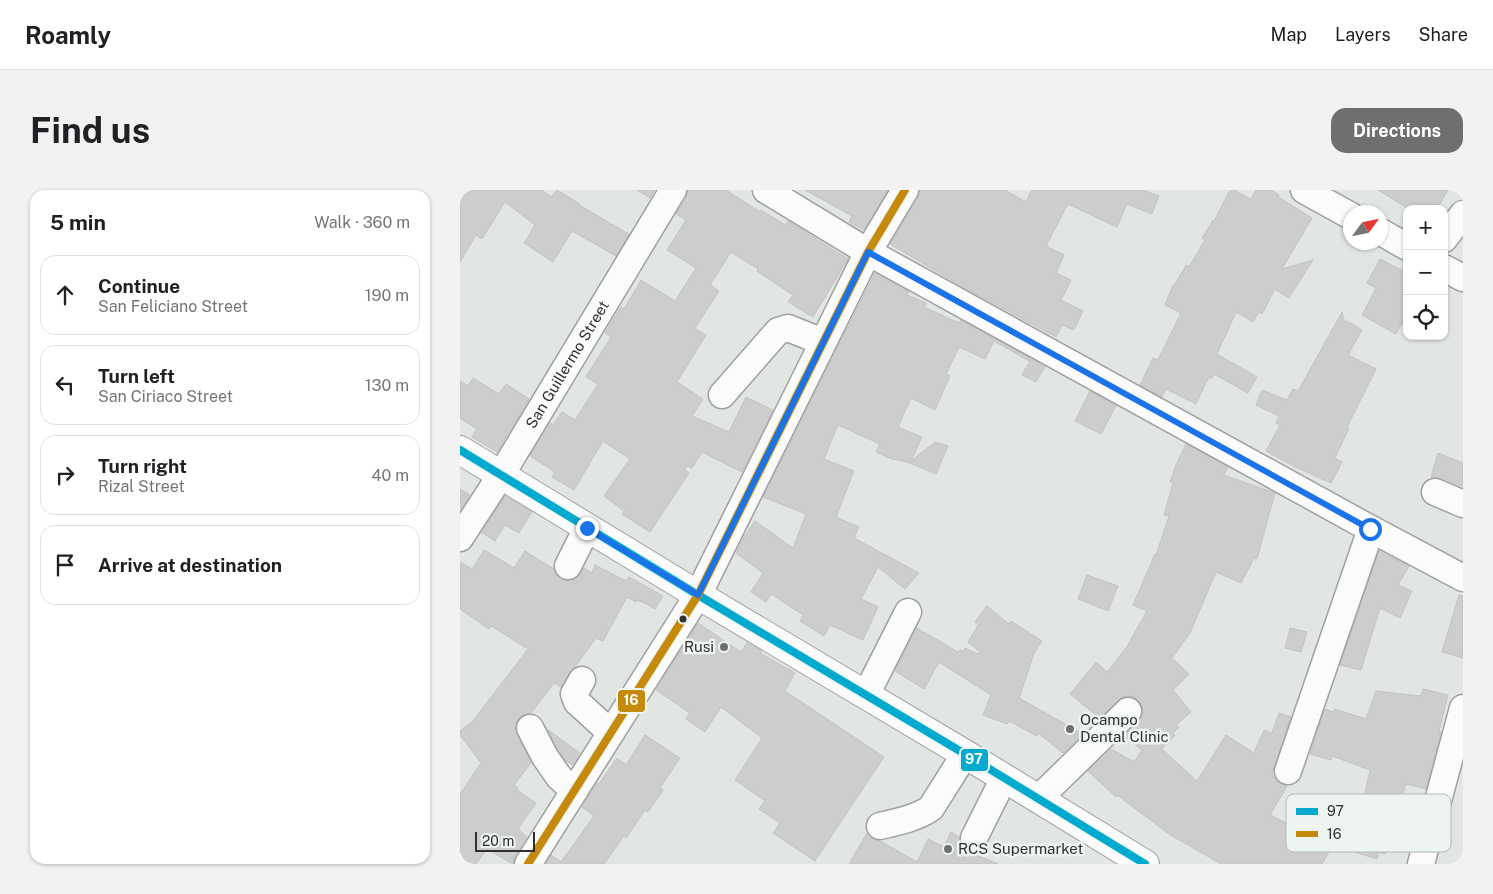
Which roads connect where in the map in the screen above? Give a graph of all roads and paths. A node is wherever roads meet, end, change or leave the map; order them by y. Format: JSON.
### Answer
{"nodes":[{"id":1,"x":673,"y":190,"type":"edge"},
{"id":2,"x":766,"y":190,"type":"edge"},
{"id":3,"x":905,"y":190,"type":"edge"},
{"id":4,"x":1304,"y":190,"type":"edge"},
{"id":5,"x":1343,"y":212,"type":"edge"},
{"id":6,"x":1463,"y":214,"type":"edge"},
{"id":7,"x":1448,"y":234,"type":"edge"},
{"id":8,"x":1388,"y":236,"type":"edge"},
{"id":9,"x":1403,"y":245,"type":"edge"},
{"id":10,"x":868,"y":252,"type":"junction"},
{"id":11,"x":1448,"y":270,"type":"edge"},
{"id":12,"x":1463,"y":278,"type":"edge"},
{"id":13,"x":823,"y":342,"type":"junction"},
{"id":14,"x":722,"y":395,"type":"dead end"},
{"id":15,"x":460,"y":450,"type":"edge"},
{"id":16,"x":500,"y":475,"type":"junction"},
{"id":17,"x":1435,"y":492,"type":"dead end"},
{"id":18,"x":1463,"y":504,"type":"edge"},
{"id":19,"x":587,"y":528,"type":"junction"},
{"id":20,"x":1370,"y":529,"type":"junction"},
{"id":21,"x":460,"y":538,"type":"edge"},
{"id":22,"x":568,"y":566,"type":"dead end"},
{"id":23,"x":1463,"y":578,"type":"edge"},
{"id":24,"x":698,"y":595,"type":"junction"},
{"id":25,"x":908,"y":612,"type":"dead end"},
{"id":26,"x":582,"y":680,"type":"dead end"},
{"id":27,"x":866,"y":695,"type":"junction"},
{"id":28,"x":1463,"y":708,"type":"edge"},
{"id":29,"x":1128,"y":711,"type":"dead end"},
{"id":30,"x":530,"y":728,"type":"dead end"},
{"id":31,"x":611,"y":733,"type":"junction"},
{"id":32,"x":965,"y":754,"type":"junction"},
{"id":33,"x":1288,"y":772,"type":"dead end"},
{"id":34,"x":1004,"y":778,"type":"junction"},
{"id":35,"x":574,"y":791,"type":"junction"},
{"id":36,"x":1440,"y":794,"type":"edge"},
{"id":37,"x":1038,"y":799,"type":"junction"},
{"id":38,"x":880,"y":826,"type":"dead end"},
{"id":39,"x":974,"y":838,"type":"dead end"},
{"id":40,"x":528,"y":864,"type":"edge"},
{"id":41,"x":1145,"y":864,"type":"edge"}],
"edges":[{"from":1,"to":16,"type":"street","name":"San Guillermo Street"},
{"from":2,"to":10,"type":"street"},
{"from":3,"to":10,"type":"street"},
{"from":4,"to":5,"type":"street"},
{"from":6,"to":7,"type":"street"},
{"from":8,"to":9,"type":"street"},
{"from":10,"to":13,"type":"street"},
{"from":10,"to":20,"type":"street"},
{"from":11,"to":12,"type":"street"},
{"from":13,"to":14,"type":"street"},
{"from":13,"to":24,"type":"street"},
{"from":15,"to":16,"type":"main road"},
{"from":16,"to":19,"type":"main road"},
{"from":16,"to":21,"type":"street","name":"San Guillermo Street"},
{"from":17,"to":18,"type":"street"},
{"from":19,"to":22,"type":"street"},
{"from":19,"to":24,"type":"main road"},
{"from":20,"to":23,"type":"street"},
{"from":20,"to":33,"type":"street"},
{"from":24,"to":27,"type":"main road"},
{"from":24,"to":31,"type":"street"},
{"from":25,"to":27,"type":"street"},
{"from":26,"to":31,"type":"street"},
{"from":27,"to":32,"type":"main road"},
{"from":28,"to":36,"type":"street"},
{"from":29,"to":37,"type":"street"},
{"from":30,"to":35,"type":"street"},
{"from":31,"to":35,"type":"street"},
{"from":32,"to":34,"type":"main road"},
{"from":32,"to":38,"type":"street"},
{"from":34,"to":37,"type":"main road"},
{"from":34,"to":39,"type":"street"},
{"from":35,"to":40,"type":"street"},
{"from":37,"to":41,"type":"main road"}]}
